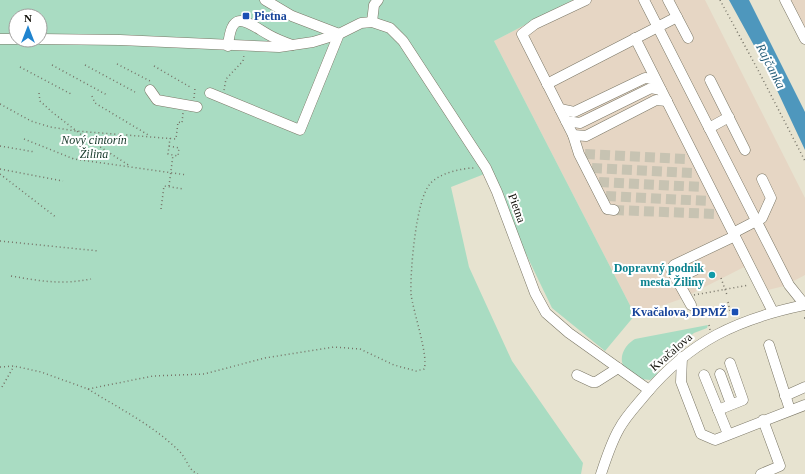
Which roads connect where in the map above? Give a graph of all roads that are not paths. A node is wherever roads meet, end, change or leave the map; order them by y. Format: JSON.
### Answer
{"nodes":[{"id":1,"x":265,"y":0,"type":"edge"},
{"id":2,"x":378,"y":0,"type":"edge"},
{"id":3,"x":586,"y":0,"type":"edge"},
{"id":4,"x":644,"y":0,"type":"edge"},
{"id":5,"x":668,"y":0,"type":"edge"},
{"id":6,"x":784,"y":0,"type":"edge"},
{"id":7,"x":676,"y":17,"type":"junction"},
{"id":8,"x":372,"y":22,"type":"junction"},
{"id":9,"x":658,"y":27,"type":"junction"},
{"id":10,"x":339,"y":34,"type":"junction"},
{"id":11,"x":635,"y":38,"type":"junction"},
{"id":12,"x":688,"y":38,"type":"dead end"},
{"id":13,"x":48,"y":39,"type":"edge"},
{"id":14,"x":805,"y":39,"type":"edge"},
{"id":15,"x":292,"y":45,"type":"junction"},
{"id":16,"x":228,"y":46,"type":"junction"},
{"id":17,"x":655,"y":79,"type":"junction"},
{"id":18,"x":710,"y":80,"type":"dead end"},
{"id":19,"x":547,"y":84,"type":"junction"},
{"id":20,"x":152,"y":86,"type":"road end"},
{"id":21,"x":661,"y":90,"type":"junction"},
{"id":22,"x":210,"y":93,"type":"dead end"},
{"id":23,"x":667,"y":101,"type":"junction"},
{"id":24,"x":198,"y":107,"type":"dead end"},
{"id":25,"x":560,"y":109,"type":"junction"},
{"id":26,"x":729,"y":117,"type":"junction"},
{"id":27,"x":566,"y":121,"type":"junction"},
{"id":28,"x":709,"y":128,"type":"junction"},
{"id":29,"x":573,"y":135,"type":"junction"},
{"id":30,"x":745,"y":150,"type":"dead end"},
{"id":31,"x":762,"y":178,"type":"dead end"},
{"id":32,"x":614,"y":210,"type":"dead end"},
{"id":33,"x":757,"y":221,"type":"junction"},
{"id":34,"x":734,"y":234,"type":"junction"},
{"id":35,"x":695,"y":270,"type":"dead end"},
{"id":36,"x":676,"y":279,"type":"junction"},
{"id":37,"x":689,"y":302,"type":"road end"},
{"id":38,"x":805,"y":305,"type":"edge"},
{"id":39,"x":773,"y":312,"type":"junction"},
{"id":40,"x":769,"y":345,"type":"dead end"},
{"id":41,"x":682,"y":357,"type":"junction"},
{"id":42,"x":730,"y":363,"type":"dead end"},
{"id":43,"x":618,"y":368,"type":"junction"},
{"id":44,"x":720,"y":374,"type":"dead end"},
{"id":45,"x":577,"y":375,"type":"dead end"},
{"id":46,"x":704,"y":375,"type":"dead end"},
{"id":47,"x":805,"y":388,"type":"edge"},
{"id":48,"x":649,"y":390,"type":"junction"},
{"id":49,"x":785,"y":396,"type":"junction"},
{"id":50,"x":731,"y":404,"type":"junction"},
{"id":51,"x":805,"y":404,"type":"edge"},
{"id":52,"x":718,"y":410,"type":"junction"},
{"id":53,"x":790,"y":410,"type":"junction"},
{"id":54,"x":763,"y":420,"type":"junction"},
{"id":55,"x":728,"y":434,"type":"junction"},
{"id":56,"x":601,"y":474,"type":"edge"},
{"id":57,"x":761,"y":474,"type":"edge"}],
"edges":[{"from":1,"to":10,"type":"street"},
{"from":2,"to":8,"type":"street"},
{"from":3,"to":19,"type":"street"},
{"from":4,"to":9,"type":"street"},
{"from":5,"to":7,"type":"street"},
{"from":6,"to":14,"type":"street"},
{"from":7,"to":9,"type":"street"},
{"from":7,"to":12,"type":"street"},
{"from":8,"to":10,"type":"street"},
{"from":8,"to":43,"type":"street","name":"Pietna"},
{"from":9,"to":11,"type":"street"},
{"from":9,"to":28,"type":"street"},
{"from":10,"to":15,"type":"street"},
{"from":10,"to":22,"type":"street"},
{"from":11,"to":17,"type":"street"},
{"from":11,"to":19,"type":"street"},
{"from":13,"to":16,"type":"street"},
{"from":15,"to":16,"type":"street"},
{"from":15,"to":16,"type":"street"},
{"from":17,"to":21,"type":"street"},
{"from":17,"to":25,"type":"street"},
{"from":18,"to":26,"type":"street"},
{"from":19,"to":25,"type":"street"},
{"from":20,"to":24,"type":"street"},
{"from":21,"to":23,"type":"street"},
{"from":21,"to":27,"type":"street"},
{"from":23,"to":29,"type":"street"},
{"from":23,"to":34,"type":"street"},
{"from":25,"to":27,"type":"street"},
{"from":26,"to":28,"type":"street"},
{"from":26,"to":30,"type":"street"},
{"from":27,"to":29,"type":"street"},
{"from":28,"to":33,"type":"street"},
{"from":29,"to":32,"type":"street"},
{"from":31,"to":33,"type":"street"},
{"from":33,"to":34,"type":"street"},
{"from":33,"to":38,"type":"street"},
{"from":34,"to":36,"type":"street"},
{"from":34,"to":39,"type":"street"},
{"from":35,"to":36,"type":"street"},
{"from":36,"to":37,"type":"street"},
{"from":38,"to":39,"type":"street","name":"Kvačalova"},
{"from":39,"to":41,"type":"street","name":"Kvačalova"},
{"from":40,"to":49,"type":"street"},
{"from":41,"to":48,"type":"street","name":"Kvačalova"},
{"from":41,"to":55,"type":"street"},
{"from":42,"to":50,"type":"street"},
{"from":43,"to":45,"type":"street"},
{"from":43,"to":48,"type":"street","name":"Pietna"},
{"from":44,"to":50,"type":"street"},
{"from":46,"to":52,"type":"street"},
{"from":47,"to":49,"type":"street"},
{"from":48,"to":56,"type":"street","name":"Kvačalova"},
{"from":49,"to":53,"type":"street"},
{"from":50,"to":52,"type":"street"},
{"from":51,"to":53,"type":"street"},
{"from":52,"to":55,"type":"street"},
{"from":53,"to":54,"type":"street"},
{"from":54,"to":55,"type":"street"},
{"from":54,"to":57,"type":"street"}]}
